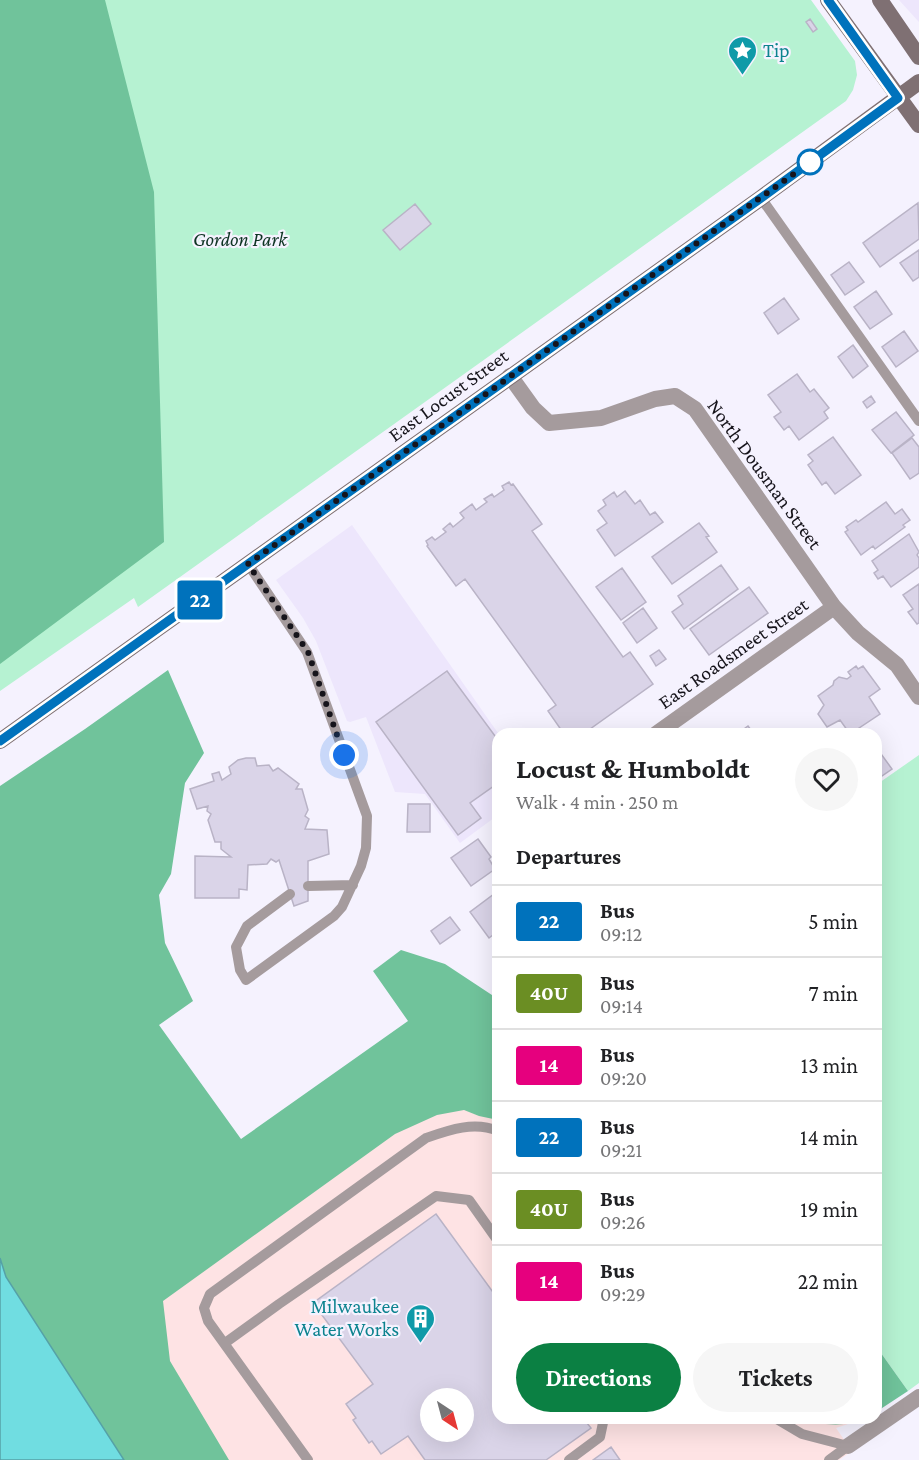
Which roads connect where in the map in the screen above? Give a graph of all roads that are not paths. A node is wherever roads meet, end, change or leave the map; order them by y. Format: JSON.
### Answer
{"nodes":[{"id":1,"x":828,"y":0,"type":"edge"},
{"id":2,"x":880,"y":0,"type":"edge"},
{"id":3,"x":919,"y":57,"type":"edge"},
{"id":4,"x":919,"y":82,"type":"edge"},
{"id":5,"x":898,"y":98,"type":"junction"},
{"id":6,"x":919,"y":125,"type":"edge"},
{"id":7,"x":761,"y":198,"type":"junction"},
{"id":8,"x":510,"y":376,"type":"junction"},
{"id":9,"x":919,"y":421,"type":"edge"},
{"id":10,"x":248,"y":564,"type":"junction"},
{"id":11,"x":834,"y":607,"type":"junction"},
{"id":12,"x":919,"y":697,"type":"edge"},
{"id":13,"x":664,"y":728,"type":"edge"},
{"id":14,"x":0,"y":741,"type":"edge"},
{"id":15,"x":353,"y":885,"type":"junction"},
{"id":16,"x":308,"y":886,"type":"dead end"},
{"id":17,"x":290,"y":894,"type":"dead end"},
{"id":18,"x":492,"y":1129,"type":"edge"},
{"id":19,"x":492,"y":1233,"type":"edge"},
{"id":20,"x":225,"y":1343,"type":"junction"},
{"id":21,"x":919,"y":1397,"type":"edge"},
{"id":22,"x":882,"y":1423,"type":"edge"},
{"id":23,"x":603,"y":1424,"type":"edge"},
{"id":24,"x":785,"y":1424,"type":"edge"},
{"id":25,"x":880,"y":1424,"type":"edge"},
{"id":26,"x":848,"y":1446,"type":"junction"},
{"id":27,"x":308,"y":1460,"type":"edge"},
{"id":28,"x":569,"y":1460,"type":"edge"},
{"id":29,"x":829,"y":1460,"type":"edge"}],
"edges":[{"from":1,"to":5,"type":"main road"},
{"from":2,"to":3,"type":"main road"},
{"from":4,"to":5,"type":"main road","name":"East Locust Street"},
{"from":5,"to":6,"type":"main road"},
{"from":5,"to":7,"type":"main road","name":"East Locust Street"},
{"from":7,"to":8,"type":"main road","name":"East Locust Street"},
{"from":7,"to":9,"type":"lane"},
{"from":8,"to":10,"type":"main road","name":"East Locust Street"},
{"from":8,"to":11,"type":"street","name":"North Dousman Street"},
{"from":10,"to":14,"type":"main road","name":"East Locust Street"},
{"from":10,"to":15,"type":"lane"},
{"from":11,"to":12,"type":"street","name":"North Dousman Street"},
{"from":11,"to":13,"type":"street","name":"East Roadsmeet Street"},
{"from":15,"to":16,"type":"lane"},
{"from":15,"to":17,"type":"lane"},
{"from":18,"to":20,"type":"lane"},
{"from":19,"to":20,"type":"lane"},
{"from":20,"to":27,"type":"lane"},
{"from":21,"to":22,"type":"street"},
{"from":23,"to":28,"type":"lane"},
{"from":24,"to":26,"type":"lane"},
{"from":25,"to":26,"type":"street"},
{"from":26,"to":29,"type":"lane"}]}
